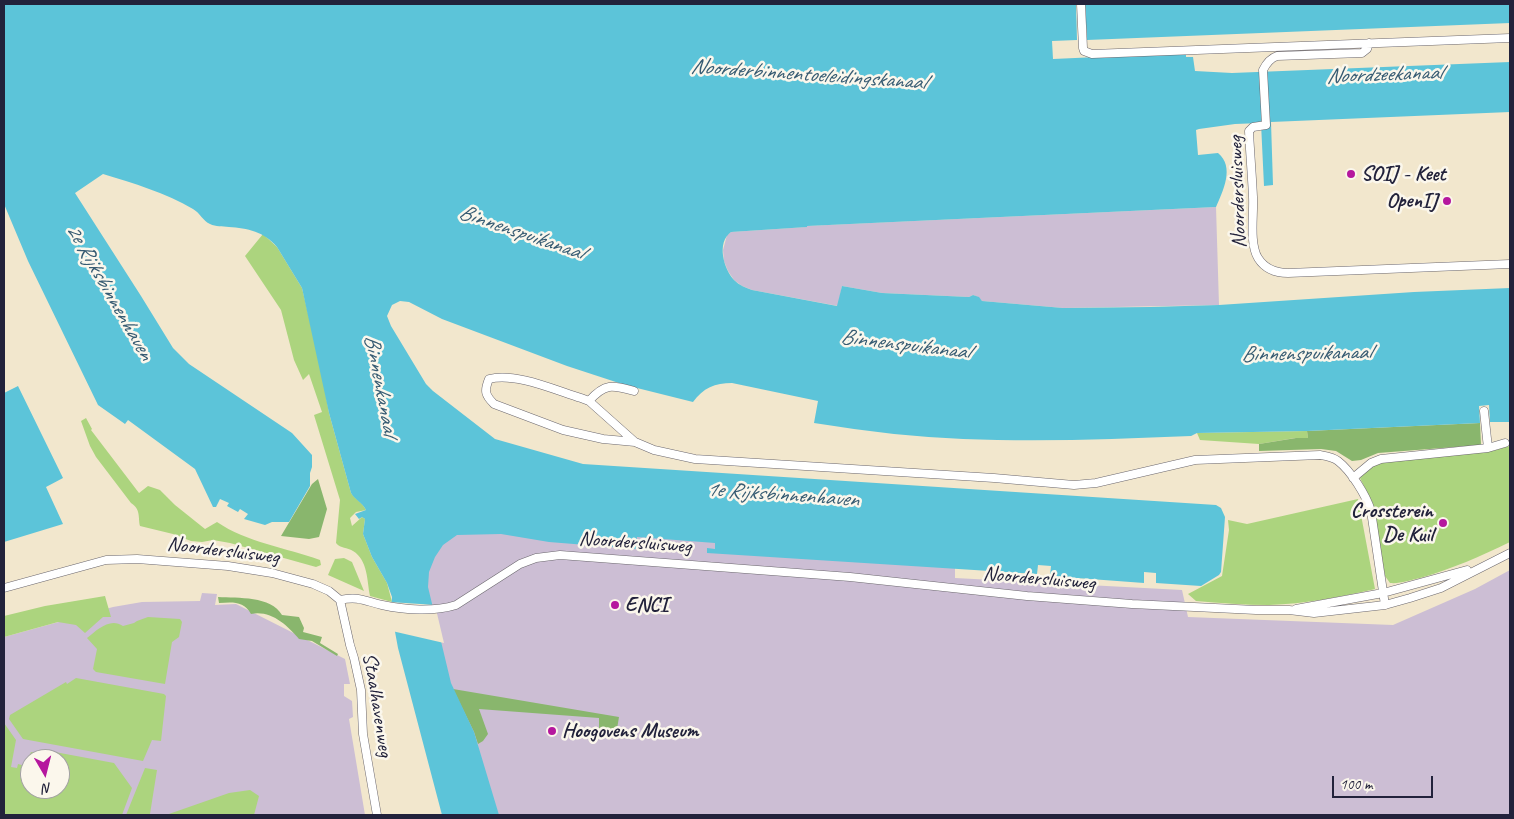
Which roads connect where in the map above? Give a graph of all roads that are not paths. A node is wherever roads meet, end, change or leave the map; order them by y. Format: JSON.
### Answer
{"nodes":[{"id":1,"x":1081,"y":4,"type":"edge"},
{"id":2,"x":1510,"y":38,"type":"edge"},
{"id":3,"x":1369,"y":43,"type":"junction"},
{"id":4,"x":1510,"y":264,"type":"edge"},
{"id":5,"x":634,"y":391,"type":"dead end"},
{"id":6,"x":590,"y":401,"type":"junction"},
{"id":7,"x":1484,"y":411,"type":"dead end"},
{"id":8,"x":635,"y":442,"type":"junction"},
{"id":9,"x":1505,"y":443,"type":"dead end"},
{"id":10,"x":1488,"y":448,"type":"junction"},
{"id":11,"x":1353,"y":478,"type":"junction"},
{"id":12,"x":1510,"y":553,"type":"edge"},
{"id":13,"x":1483,"y":566,"type":"junction"},
{"id":14,"x":4,"y":588,"type":"edge"},
{"id":15,"x":1383,"y":593,"type":"junction"},
{"id":16,"x":340,"y":600,"type":"junction"},
{"id":17,"x":1385,"y":605,"type":"junction"},
{"id":18,"x":1289,"y":610,"type":"junction"},
{"id":19,"x":377,"y":815,"type":"edge"}],
"edges":[{"from":1,"to":3,"type":"street"},
{"from":2,"to":3,"type":"street"},
{"from":3,"to":4,"type":"street","name":"Noordersluisweg"},
{"from":5,"to":6,"type":"street"},
{"from":6,"to":8,"type":"street"},
{"from":6,"to":8,"type":"street"},
{"from":7,"to":10,"type":"street"},
{"from":8,"to":11,"type":"street"},
{"from":9,"to":10,"type":"street"},
{"from":10,"to":11,"type":"street"},
{"from":11,"to":15,"type":"street"},
{"from":12,"to":13,"type":"street","name":"Noordersluisweg"},
{"from":13,"to":15,"type":"street","name":"Noordersluisweg"},
{"from":13,"to":17,"type":"street","name":"Noordersluisweg"},
{"from":14,"to":16,"type":"street","name":"Noordersluisweg"},
{"from":15,"to":17,"type":"street"},
{"from":15,"to":18,"type":"street","name":"Noordersluisweg"},
{"from":16,"to":18,"type":"street","name":"Noordersluisweg"},
{"from":16,"to":19,"type":"street","name":"Staalhavenweg"},
{"from":17,"to":18,"type":"street","name":"Noordersluisweg"}]}
